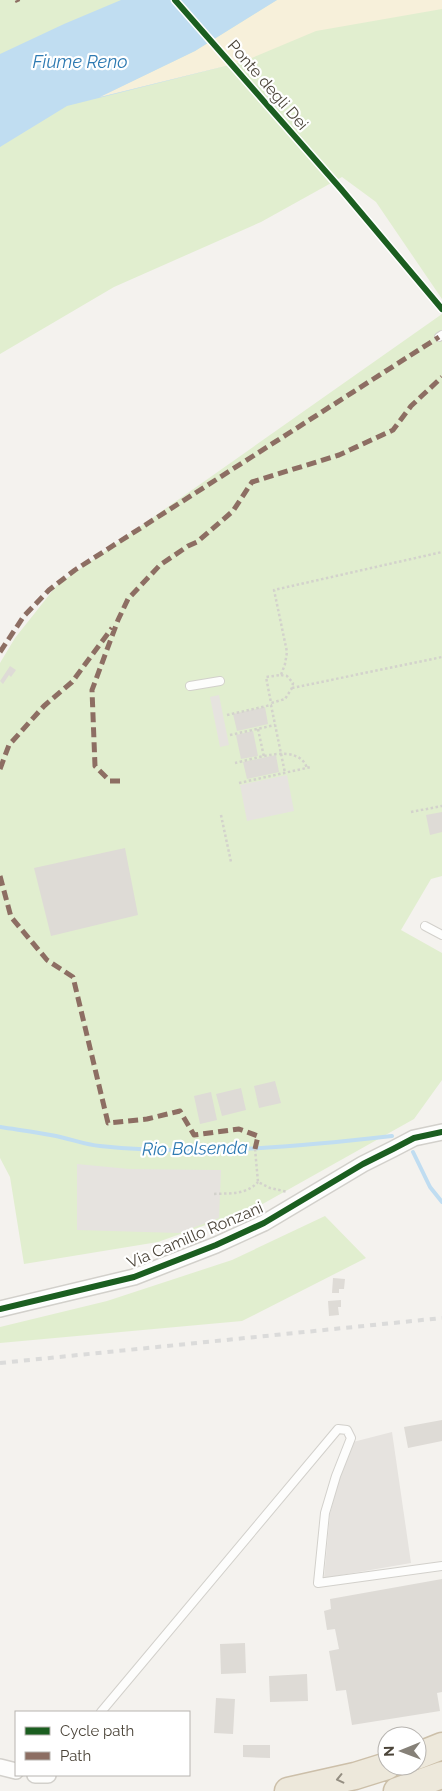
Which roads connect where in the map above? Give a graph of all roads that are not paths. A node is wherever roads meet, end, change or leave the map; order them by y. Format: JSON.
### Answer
{"nodes":[{"id":1,"x":220,"y":680,"type":"dead end"},
{"id":2,"x":190,"y":686,"type":"dead end"},
{"id":3,"x":425,"y":926,"type":"dead end"},
{"id":4,"x":442,"y":935,"type":"edge"},
{"id":5,"x":442,"y":1132,"type":"edge"},
{"id":6,"x":0,"y":1309,"type":"edge"},
{"id":7,"x":442,"y":1566,"type":"edge"},
{"id":8,"x":102,"y":1711,"type":"edge"},
{"id":9,"x":442,"y":1746,"type":"edge"},
{"id":10,"x":427,"y":1752,"type":"edge"},
{"id":11,"x":0,"y":1766,"type":"edge"},
{"id":12,"x":377,"y":1769,"type":"edge"},
{"id":13,"x":15,"y":1771,"type":"edge"},
{"id":14,"x":442,"y":1776,"type":"edge"},
{"id":15,"x":288,"y":1791,"type":"edge"},
{"id":16,"x":396,"y":1791,"type":"edge"}],
"edges":[{"from":1,"to":2,"type":"lane"},
{"from":3,"to":4,"type":"lane"},
{"from":5,"to":6,"type":"street","name":"Via Camillo Ronzani"},
{"from":7,"to":8,"type":"lane"},
{"from":9,"to":10,"type":"highway"},
{"from":11,"to":13,"type":"street"},
{"from":12,"to":15,"type":"highway","one_way":true},
{"from":14,"to":16,"type":"highway"}]}
